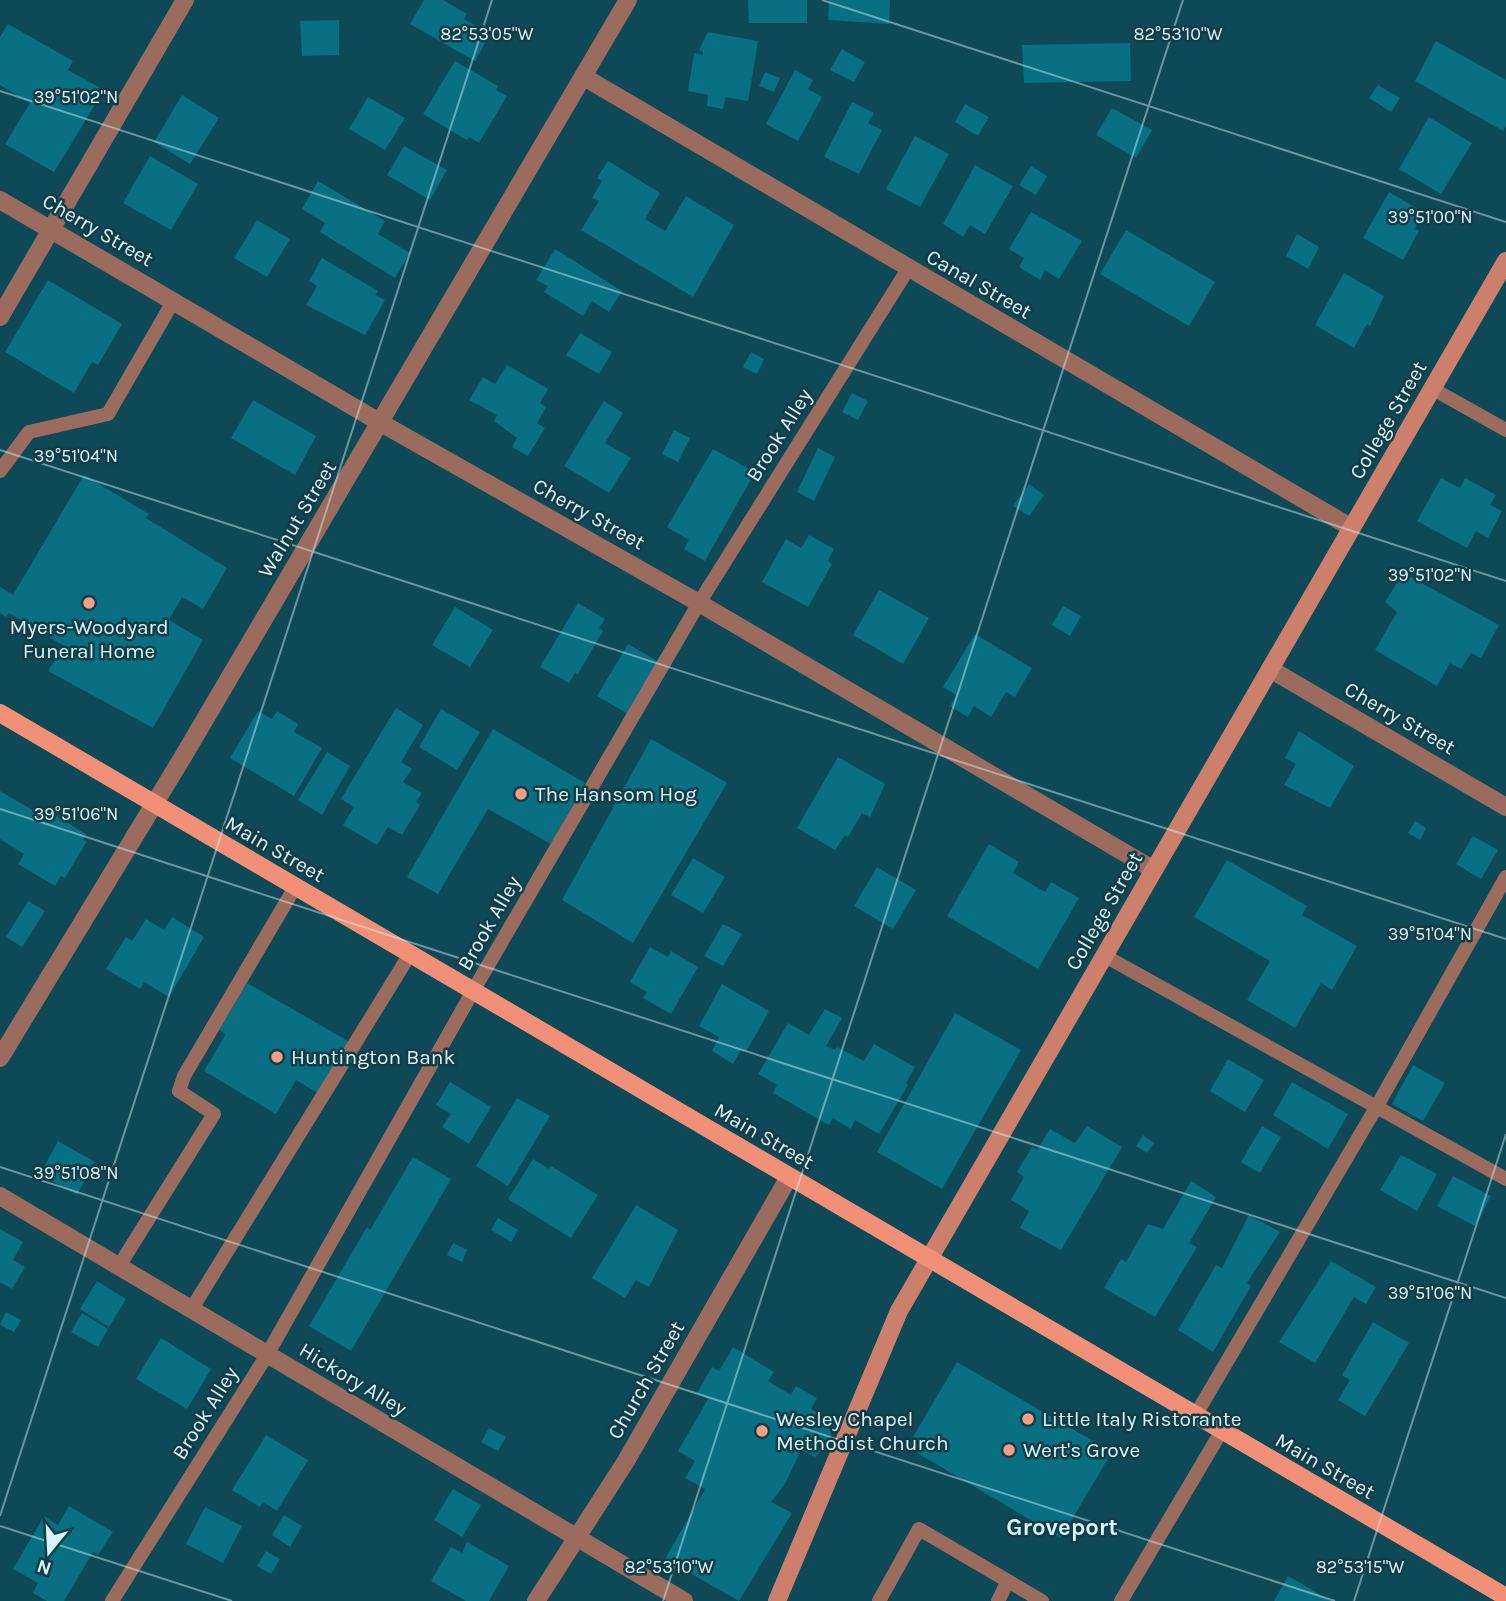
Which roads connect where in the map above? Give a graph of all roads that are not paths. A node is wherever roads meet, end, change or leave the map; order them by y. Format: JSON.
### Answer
{"nodes":[{"id":1,"x":185,"y":0,"type":"edge"},
{"id":2,"x":628,"y":0,"type":"edge"},
{"id":3,"x":584,"y":77,"type":"junction"},
{"id":4,"x":0,"y":200,"type":"edge"},
{"id":5,"x":52,"y":230,"type":"junction"},
{"id":6,"x":1506,"y":261,"type":"edge"},
{"id":7,"x":908,"y":269,"type":"junction"},
{"id":8,"x":174,"y":300,"type":"junction"},
{"id":9,"x":0,"y":317,"type":"edge"},
{"id":10,"x":1433,"y":389,"type":"junction"},
{"id":11,"x":381,"y":423,"type":"junction"},
{"id":12,"x":1506,"y":430,"type":"edge"},
{"id":13,"x":0,"y":471,"type":"edge"},
{"id":14,"x":1352,"y":528,"type":"junction"},
{"id":15,"x":699,"y":603,"type":"junction"},
{"id":16,"x":1270,"y":669,"type":"junction"},
{"id":17,"x":0,"y":713,"type":"edge"},
{"id":18,"x":155,"y":804,"type":"junction"},
{"id":19,"x":1506,"y":807,"type":"edge"},
{"id":20,"x":1154,"y":870,"type":"junction"},
{"id":21,"x":1506,"y":877,"type":"edge"},
{"id":22,"x":295,"y":887,"type":"junction"},
{"id":23,"x":410,"y":954,"type":"junction"},
{"id":24,"x":1105,"y":956,"type":"junction"},
{"id":25,"x":473,"y":991,"type":"junction"},
{"id":26,"x":0,"y":1058,"type":"edge"},
{"id":27,"x":1377,"y":1106,"type":"junction"},
{"id":28,"x":789,"y":1177,"type":"junction"},
{"id":29,"x":1506,"y":1179,"type":"edge"},
{"id":30,"x":0,"y":1196,"type":"edge"},
{"id":31,"x":930,"y":1261,"type":"junction"},
{"id":32,"x":119,"y":1266,"type":"junction"},
{"id":33,"x":191,"y":1310,"type":"junction"},
{"id":34,"x":267,"y":1354,"type":"junction"},
{"id":35,"x":1195,"y":1416,"type":"junction"},
{"id":36,"x":1221,"y":1432,"type":"junction"},
{"id":37,"x":575,"y":1536,"type":"junction"},
{"id":38,"x":1008,"y":1581,"type":"junction"},
{"id":39,"x":1506,"y":1597,"type":"edge"},
{"id":40,"x":111,"y":1601,"type":"edge"},
{"id":41,"x":536,"y":1601,"type":"edge"},
{"id":42,"x":684,"y":1601,"type":"edge"},
{"id":43,"x":777,"y":1601,"type":"edge"},
{"id":44,"x":880,"y":1601,"type":"edge"},
{"id":45,"x":998,"y":1601,"type":"edge"},
{"id":46,"x":1042,"y":1601,"type":"edge"},
{"id":47,"x":1121,"y":1601,"type":"edge"}],
"edges":[{"from":1,"to":5,"type":"street"},
{"from":2,"to":3,"type":"street","name":"Walnut Street"},
{"from":3,"to":7,"type":"street","name":"Canal Street"},
{"from":3,"to":11,"type":"street","name":"Walnut Street"},
{"from":4,"to":5,"type":"street","name":"Cherry Street"},
{"from":5,"to":8,"type":"street","name":"Cherry Street"},
{"from":5,"to":9,"type":"street"},
{"from":6,"to":10,"type":"street","name":"College Street"},
{"from":7,"to":14,"type":"street","name":"Canal Street"},
{"from":7,"to":15,"type":"lane","name":"Brook Alley"},
{"from":8,"to":11,"type":"street","name":"Cherry Street"},
{"from":8,"to":13,"type":"lane"},
{"from":10,"to":12,"type":"lane"},
{"from":10,"to":14,"type":"street","name":"College Street"},
{"from":11,"to":15,"type":"street","name":"Cherry Street"},
{"from":11,"to":18,"type":"street","name":"Walnut Street"},
{"from":14,"to":16,"type":"street","name":"College Street"},
{"from":15,"to":20,"type":"street","name":"Cherry Street"},
{"from":15,"to":25,"type":"lane","name":"Brook Alley"},
{"from":16,"to":19,"type":"street","name":"Cherry Street"},
{"from":16,"to":20,"type":"street","name":"College Street"},
{"from":17,"to":18,"type":"main road","name":"Main Street"},
{"from":18,"to":22,"type":"main road","name":"Main Street"},
{"from":18,"to":26,"type":"street","name":"Walnut Street"},
{"from":20,"to":24,"type":"street","name":"College Street"},
{"from":21,"to":27,"type":"lane"},
{"from":22,"to":23,"type":"main road","name":"Main Street"},
{"from":22,"to":32,"type":"lane"},
{"from":23,"to":25,"type":"main road","name":"Main Street"},
{"from":23,"to":33,"type":"lane"},
{"from":24,"to":27,"type":"lane"},
{"from":24,"to":31,"type":"street","name":"College Street"},
{"from":25,"to":28,"type":"main road","name":"Main Street"},
{"from":25,"to":34,"type":"lane","name":"Brook Alley"},
{"from":27,"to":29,"type":"lane"},
{"from":27,"to":35,"type":"lane"},
{"from":28,"to":31,"type":"main road","name":"Main Street"},
{"from":28,"to":37,"type":"street","name":"Church Street"},
{"from":30,"to":32,"type":"street","name":"Hickory Alley"},
{"from":31,"to":35,"type":"main road","name":"Main Street"},
{"from":31,"to":43,"type":"street","name":"College Street"},
{"from":32,"to":33,"type":"street","name":"Hickory Alley"},
{"from":33,"to":34,"type":"street","name":"Hickory Alley"},
{"from":34,"to":37,"type":"street","name":"Hickory Alley"},
{"from":34,"to":40,"type":"lane","name":"Brook Alley"},
{"from":35,"to":36,"type":"main road","name":"Main Street"},
{"from":36,"to":39,"type":"main road","name":"Main Street"},
{"from":36,"to":47,"type":"lane"},
{"from":37,"to":41,"type":"street","name":"Church Street"},
{"from":37,"to":42,"type":"street","name":"Hickory Alley"},
{"from":38,"to":44,"type":"lane"},
{"from":38,"to":45,"type":"lane"},
{"from":38,"to":46,"type":"lane"}]}
